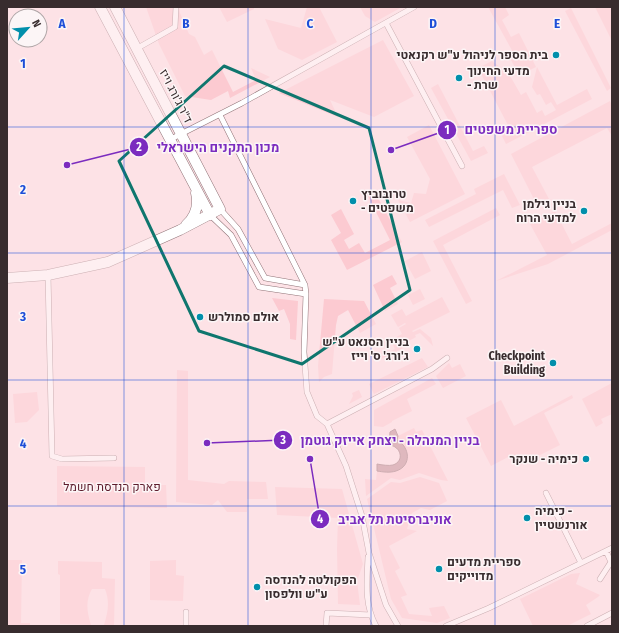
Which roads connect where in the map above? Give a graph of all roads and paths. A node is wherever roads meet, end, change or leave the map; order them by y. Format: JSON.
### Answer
{"nodes":[{"id":1,"x":100,"y":7,"type":"edge"},
{"id":2,"x":115,"y":7,"type":"edge"},
{"id":3,"x":176,"y":7,"type":"edge"},
{"id":4,"x":414,"y":7,"type":"edge"},
{"id":5,"x":386,"y":23,"type":"junction"},
{"id":6,"x":136,"y":49,"type":"junction"},
{"id":7,"x":220,"y":115,"type":"junction"},
{"id":8,"x":181,"y":135,"type":"junction"},
{"id":9,"x":171,"y":139,"type":"junction"},
{"id":10,"x":462,"y":166,"type":"dead end"},
{"id":11,"x":193,"y":181,"type":"junction"},
{"id":12,"x":220,"y":209,"type":"junction"},
{"id":13,"x":210,"y":214,"type":"junction"},
{"id":14,"x":180,"y":230,"type":"junction"},
{"id":15,"x":48,"y":275,"type":"junction"},
{"id":16,"x":7,"y":278,"type":"edge"},
{"id":17,"x":305,"y":285,"type":"junction"},
{"id":18,"x":306,"y":294,"type":"junction"},
{"id":19,"x":447,"y":358,"type":"dead end"},
{"id":20,"x":327,"y":424,"type":"junction"},
{"id":21,"x":114,"y":458,"type":"dead end"},
{"id":22,"x":546,"y":493,"type":"dead end"},
{"id":23,"x":612,"y":548,"type":"edge"},
{"id":24,"x":606,"y":551,"type":"junction"},
{"id":25,"x":369,"y":553,"type":"junction"},
{"id":26,"x":581,"y":563,"type":"junction"},
{"id":27,"x":600,"y":579,"type":"dead end"},
{"id":28,"x":186,"y":612,"type":"dead end"},
{"id":29,"x":612,"y":613,"type":"edge"},
{"id":30,"x":370,"y":615,"type":"junction"},
{"id":31,"x":186,"y":626,"type":"edge"},
{"id":32,"x":326,"y":626,"type":"edge"},
{"id":33,"x":376,"y":626,"type":"edge"},
{"id":34,"x":398,"y":626,"type":"edge"},
{"id":35,"x":446,"y":626,"type":"edge"},
{"id":36,"x":587,"y":626,"type":"edge"}],
"edges":[{"from":1,"to":9,"type":"street","name":"ד\"ר ג'ורג וייז"},
{"from":2,"to":6,"type":"street","name":"ד\"ר ג'ורג וייז"},
{"from":3,"to":6,"type":"lane"},
{"from":4,"to":5,"type":"lane"},
{"from":5,"to":7,"type":"lane"},
{"from":5,"to":10,"type":"lane"},
{"from":6,"to":8,"type":"street","name":"ד\"ר ג'ורג וייז"},
{"from":7,"to":8,"type":"lane"},
{"from":7,"to":17,"type":"lane"},
{"from":8,"to":9,"type":"lane"},
{"from":8,"to":12,"type":"street","name":"ד\"ר ג'ורג וייז"},
{"from":9,"to":11,"type":"street","name":"ד\"ר ג'ורג וייז"},
{"from":11,"to":13,"type":"street","name":"ד\"ר ג'ורג וייז"},
{"from":11,"to":14,"type":"street"},
{"from":12,"to":13,"type":"street"},
{"from":12,"to":17,"type":"lane"},
{"from":13,"to":14,"type":"street"},
{"from":13,"to":18,"type":"lane"},
{"from":14,"to":15,"type":"street"},
{"from":15,"to":16,"type":"street"},
{"from":15,"to":21,"type":"lane"},
{"from":17,"to":18,"type":"lane"},
{"from":18,"to":20,"type":"lane"},
{"from":19,"to":20,"type":"lane"},
{"from":20,"to":25,"type":"lane"},
{"from":22,"to":26,"type":"lane"},
{"from":23,"to":24,"type":"lane"},
{"from":24,"to":26,"type":"lane"},
{"from":24,"to":27,"type":"lane"},
{"from":25,"to":30,"type":"lane"},
{"from":25,"to":34,"type":"lane"},
{"from":26,"to":35,"type":"lane"},
{"from":28,"to":31,"type":"lane"},
{"from":29,"to":36,"type":"lane"},
{"from":30,"to":32,"type":"lane"},
{"from":30,"to":33,"type":"lane"}]}
